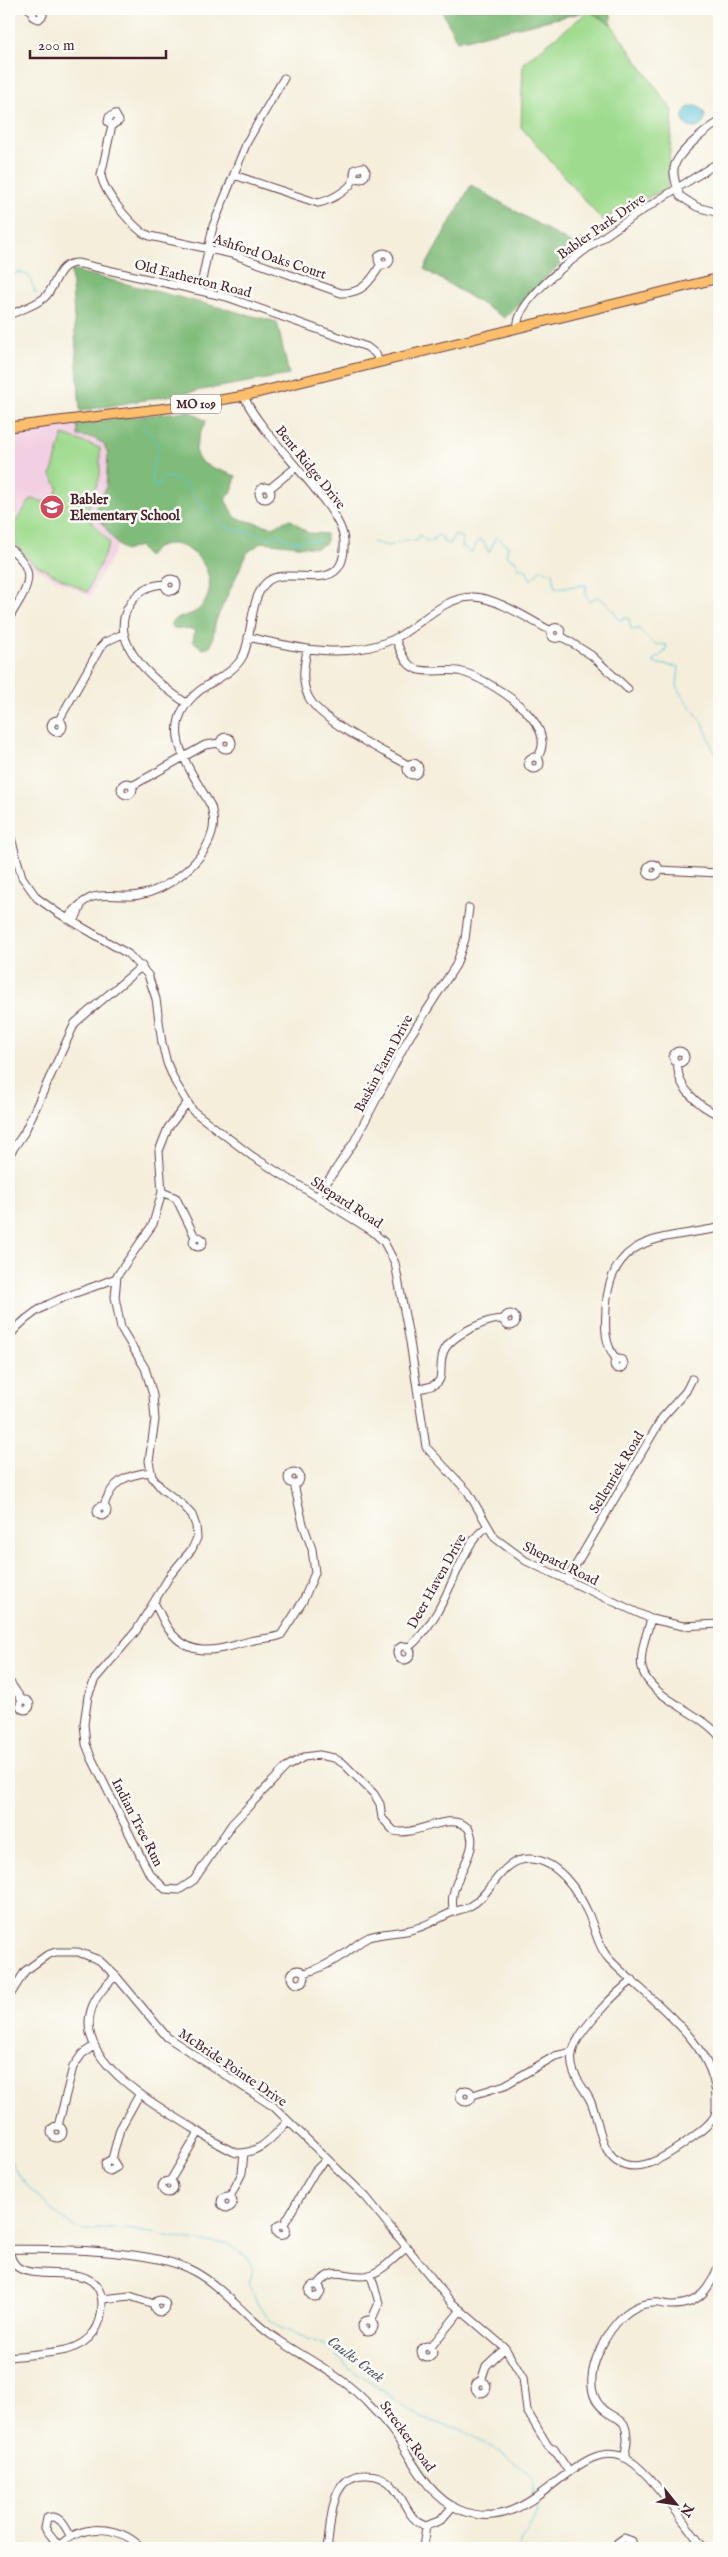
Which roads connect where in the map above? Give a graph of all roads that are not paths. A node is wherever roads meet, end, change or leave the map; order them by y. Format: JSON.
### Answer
{"nodes":[{"id":1,"x":284,"y":78,"type":"dead end"},
{"id":2,"x":719,"y":122,"type":"edge"},
{"id":3,"x":112,"y":125,"type":"dead end"},
{"id":4,"x":719,"y":162,"type":"edge"},
{"id":5,"x":234,"y":175,"type":"junction"},
{"id":6,"x":355,"y":178,"type":"dead end"},
{"id":7,"x":677,"y":189,"type":"junction"},
{"id":8,"x":719,"y":212,"type":"edge"},
{"id":9,"x":208,"y":248,"type":"junction"},
{"id":10,"x":381,"y":264,"type":"dead end"},
{"id":11,"x":719,"y":278,"type":"edge"},
{"id":12,"x":200,"y":290,"type":"junction"},
{"id":13,"x":9,"y":315,"type":"edge"},
{"id":14,"x":518,"y":328,"type":"junction"},
{"id":15,"x":379,"y":362,"type":"junction"},
{"id":16,"x":244,"y":396,"type":"junction"},
{"id":17,"x":9,"y":426,"type":"edge"},
{"id":18,"x":295,"y":468,"type":"junction"},
{"id":19,"x":270,"y":489,"type":"dead end"},
{"id":20,"x":9,"y":548,"type":"edge"},
{"id":21,"x":165,"y":584,"type":"dead end"},
{"id":22,"x":9,"y":618,"type":"edge"},
{"id":23,"x":123,"y":634,"type":"junction"},
{"id":24,"x":248,"y":637,"type":"junction"},
{"id":25,"x":395,"y":638,"type":"junction"},
{"id":26,"x":307,"y":650,"type":"junction"},
{"id":27,"x":628,"y":689,"type":"dead end"},
{"id":28,"x":186,"y":703,"type":"junction"},
{"id":29,"x":59,"y":720,"type":"dead end"},
{"id":30,"x":220,"y":742,"type":"dead end"},
{"id":31,"x":183,"y":757,"type":"junction"},
{"id":32,"x":538,"y":758,"type":"dead end"},
{"id":33,"x":408,"y":765,"type":"dead end"},
{"id":34,"x":132,"y":786,"type":"dead end"},
{"id":35,"x":9,"y":831,"type":"edge"},
{"id":36,"x":17,"y":864,"type":"junction"},
{"id":37,"x":9,"y":867,"type":"edge"},
{"id":38,"x":658,"y":870,"type":"dead end"},
{"id":39,"x":719,"y":873,"type":"edge"},
{"id":40,"x":469,"y":908,"type":"dead end"},
{"id":41,"x":70,"y":920,"type":"junction"},
{"id":42,"x":142,"y":966,"type":"junction"},
{"id":43,"x":678,"y":1063,"type":"dead end"},
{"id":44,"x":187,"y":1103,"type":"junction"},
{"id":45,"x":193,"y":1111,"type":"junction"},
{"id":46,"x":719,"y":1115,"type":"edge"},
{"id":47,"x":177,"y":1118,"type":"junction"},
{"id":48,"x":9,"y":1155,"type":"edge"},
{"id":49,"x":162,"y":1192,"type":"junction"},
{"id":50,"x":317,"y":1197,"type":"junction"},
{"id":51,"x":719,"y":1228,"type":"edge"},
{"id":52,"x":195,"y":1237,"type":"dead end"},
{"id":53,"x":116,"y":1278,"type":"junction"},
{"id":54,"x":504,"y":1319,"type":"dead end"},
{"id":55,"x":9,"y":1336,"type":"edge"},
{"id":56,"x":616,"y":1360,"type":"dead end"},
{"id":57,"x":692,"y":1379,"type":"dead end"},
{"id":58,"x":417,"y":1389,"type":"junction"},
{"id":59,"x":151,"y":1472,"type":"junction"},
{"id":60,"x":294,"y":1484,"type":"dead end"},
{"id":61,"x":104,"y":1505,"type":"dead end"},
{"id":62,"x":487,"y":1527,"type":"junction"},
{"id":63,"x":567,"y":1580,"type":"junction"},
{"id":64,"x":154,"y":1603,"type":"junction"},
{"id":65,"x":651,"y":1619,"type":"junction"},
{"id":66,"x":719,"y":1624,"type":"edge"},
{"id":67,"x":408,"y":1648,"type":"dead end"},
{"id":68,"x":9,"y":1680,"type":"edge"},
{"id":69,"x":22,"y":1700,"type":"dead end"},
{"id":70,"x":719,"y":1736,"type":"edge"},
{"id":71,"x":454,"y":1912,"type":"junction"},
{"id":72,"x":305,"y":1973,"type":"dead end"},
{"id":73,"x":116,"y":1976,"type":"junction"},
{"id":74,"x":633,"y":1980,"type":"junction"},
{"id":75,"x":9,"y":1997,"type":"edge"},
{"id":76,"x":94,"y":2046,"type":"junction"},
{"id":77,"x":572,"y":2052,"type":"junction"},
{"id":78,"x":139,"y":2095,"type":"junction"},
{"id":79,"x":473,"y":2095,"type":"dead end"},
{"id":80,"x":288,"y":2121,"type":"junction"},
{"id":81,"x":58,"y":2126,"type":"dead end"},
{"id":82,"x":199,"y":2132,"type":"junction"},
{"id":83,"x":244,"y":2153,"type":"junction"},
{"id":84,"x":326,"y":2158,"type":"junction"},
{"id":85,"x":112,"y":2160,"type":"dead end"},
{"id":86,"x":170,"y":2181,"type":"dead end"},
{"id":87,"x":230,"y":2197,"type":"dead end"},
{"id":88,"x":284,"y":2224,"type":"dead end"},
{"id":89,"x":407,"y":2248,"type":"junction"},
{"id":90,"x":9,"y":2249,"type":"edge"},
{"id":91,"x":719,"y":2264,"type":"edge"},
{"id":92,"x":371,"y":2275,"type":"junction"},
{"id":93,"x":318,"y":2285,"type":"dead end"},
{"id":94,"x":102,"y":2298,"type":"junction"},
{"id":95,"x":154,"y":2304,"type":"dead end"},
{"id":96,"x":455,"y":2305,"type":"junction"},
{"id":97,"x":371,"y":2321,"type":"dead end"},
{"id":98,"x":430,"y":2348,"type":"dead end"},
{"id":99,"x":505,"y":2348,"type":"junction"},
{"id":100,"x":9,"y":2356,"type":"edge"},
{"id":101,"x":482,"y":2381,"type":"dead end"},
{"id":102,"x":624,"y":2458,"type":"junction"},
{"id":103,"x":569,"y":2472,"type":"junction"},
{"id":104,"x":453,"y":2506,"type":"junction"},
{"id":105,"x":426,"y":2526,"type":"junction"},
{"id":106,"x":72,"y":2537,"type":"junction"},
{"id":107,"x":58,"y":2547,"type":"edge"},
{"id":108,"x":142,"y":2548,"type":"edge"},
{"id":109,"x":327,"y":2548,"type":"edge"},
{"id":110,"x":423,"y":2548,"type":"edge"},
{"id":111,"x":616,"y":2548,"type":"edge"},
{"id":112,"x":634,"y":2548,"type":"edge"},
{"id":113,"x":704,"y":2548,"type":"edge"}],
"edges":[{"from":1,"to":5,"type":"street"},
{"from":2,"to":7,"type":"street"},
{"from":3,"to":9,"type":"street","name":"Ashford Oaks Court"},
{"from":4,"to":7,"type":"street","name":"Babler Park Drive"},
{"from":5,"to":6,"type":"street"},
{"from":5,"to":9,"type":"street"},
{"from":7,"to":8,"type":"street"},
{"from":7,"to":14,"type":"street","name":"Babler Park Drive"},
{"from":9,"to":10,"type":"street","name":"Ashford Oaks Court"},
{"from":9,"to":12,"type":"street"},
{"from":11,"to":14,"type":"main road","number":"MO 109"},
{"from":12,"to":13,"type":"street","name":"Old Eatherton Road"},
{"from":12,"to":15,"type":"street","name":"Old Eatherton Road"},
{"from":14,"to":15,"type":"main road","number":"MO 109"},
{"from":15,"to":16,"type":"main road","number":"MO 109"},
{"from":16,"to":17,"type":"main road","number":"MO 109"},
{"from":16,"to":18,"type":"street","name":"Bent Ridge Drive"},
{"from":18,"to":19,"type":"street"},
{"from":18,"to":24,"type":"street","name":"Bent Ridge Drive"},
{"from":20,"to":22,"type":"street"},
{"from":21,"to":23,"type":"street"},
{"from":23,"to":28,"type":"street"},
{"from":23,"to":29,"type":"street"},
{"from":24,"to":26,"type":"street"},
{"from":24,"to":28,"type":"street","name":"Bent Ridge Drive"},
{"from":25,"to":26,"type":"street"},
{"from":25,"to":27,"type":"street"},
{"from":25,"to":32,"type":"street"},
{"from":26,"to":33,"type":"street"},
{"from":28,"to":31,"type":"street","name":"Bent Ridge Drive"},
{"from":30,"to":31,"type":"street"},
{"from":31,"to":34,"type":"street"},
{"from":31,"to":41,"type":"street","name":"Bent Ridge Drive"},
{"from":35,"to":36,"type":"street","name":"Shepard Road"},
{"from":36,"to":37,"type":"street"},
{"from":36,"to":41,"type":"street","name":"Shepard Road"},
{"from":38,"to":39,"type":"street"},
{"from":40,"to":50,"type":"street","name":"Baskin Farm Drive"},
{"from":41,"to":42,"type":"street","name":"Shepard Road"},
{"from":42,"to":44,"type":"street","name":"Shepard Road"},
{"from":42,"to":48,"type":"street"},
{"from":43,"to":46,"type":"street"},
{"from":44,"to":45,"type":"street","name":"Shepard Road"},
{"from":44,"to":47,"type":"street"},
{"from":45,"to":47,"type":"street"},
{"from":45,"to":50,"type":"street","name":"Shepard Road"},
{"from":47,"to":49,"type":"street"},
{"from":49,"to":52,"type":"street"},
{"from":49,"to":53,"type":"street"},
{"from":50,"to":58,"type":"street","name":"Shepard Road"},
{"from":51,"to":56,"type":"street"},
{"from":53,"to":55,"type":"street"},
{"from":53,"to":59,"type":"street"},
{"from":54,"to":58,"type":"street"},
{"from":57,"to":63,"type":"street","name":"Sellenriek Road"},
{"from":58,"to":62,"type":"street","name":"Shepard Road"},
{"from":59,"to":61,"type":"street"},
{"from":59,"to":64,"type":"street","name":"Indian Tree Run"},
{"from":60,"to":64,"type":"street"},
{"from":62,"to":63,"type":"street","name":"Shepard Road"},
{"from":62,"to":67,"type":"street","name":"Deer Haven Drive"},
{"from":63,"to":65,"type":"street","name":"Shepard Road"},
{"from":64,"to":71,"type":"street","name":"Indian Tree Run"},
{"from":65,"to":66,"type":"street","name":"Shepard Road"},
{"from":65,"to":70,"type":"street"},
{"from":68,"to":69,"type":"street"},
{"from":71,"to":72,"type":"street"},
{"from":71,"to":74,"type":"street"},
{"from":73,"to":75,"type":"street","name":"McBride Pointe Drive"},
{"from":73,"to":76,"type":"street"},
{"from":73,"to":80,"type":"street","name":"McBride Pointe Drive"},
{"from":74,"to":77,"type":"street"},
{"from":74,"to":77,"type":"street"},
{"from":76,"to":78,"type":"street"},
{"from":76,"to":81,"type":"street"},
{"from":77,"to":79,"type":"street"},
{"from":78,"to":82,"type":"street"},
{"from":78,"to":85,"type":"street"},
{"from":80,"to":83,"type":"street"},
{"from":80,"to":84,"type":"street","name":"McBride Pointe Drive"},
{"from":82,"to":83,"type":"street"},
{"from":82,"to":86,"type":"street"},
{"from":83,"to":87,"type":"street"},
{"from":84,"to":88,"type":"street"},
{"from":84,"to":89,"type":"street","name":"McBride Pointe Drive"},
{"from":89,"to":92,"type":"street"},
{"from":89,"to":96,"type":"street","name":"McBride Pointe Drive"},
{"from":90,"to":94,"type":"street"},
{"from":90,"to":104,"type":"street","name":"Strecker Road"},
{"from":91,"to":102,"type":"street"},
{"from":92,"to":93,"type":"street"},
{"from":92,"to":97,"type":"street"},
{"from":94,"to":95,"type":"street"},
{"from":94,"to":100,"type":"street"},
{"from":96,"to":98,"type":"street"},
{"from":96,"to":99,"type":"street","name":"McBride Pointe Drive"},
{"from":99,"to":101,"type":"street"},
{"from":99,"to":103,"type":"street","name":"McBride Pointe Drive"},
{"from":102,"to":103,"type":"street","name":"Strecker Road"},
{"from":102,"to":113,"type":"street"},
{"from":103,"to":104,"type":"street","name":"Strecker Road"},
{"from":104,"to":105,"type":"street"},
{"from":105,"to":109,"type":"street"},
{"from":105,"to":110,"type":"street"},
{"from":106,"to":107,"type":"street"},
{"from":106,"to":107,"type":"street"},
{"from":106,"to":108,"type":"street"},
{"from":111,"to":112,"type":"street"}]}
